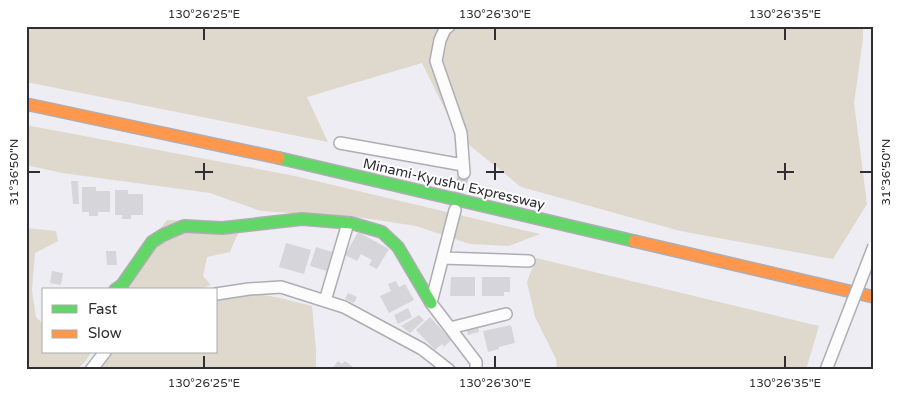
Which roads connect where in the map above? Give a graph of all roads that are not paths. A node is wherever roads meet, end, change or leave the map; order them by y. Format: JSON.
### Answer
{"nodes":[{"id":1,"x":450,"y":26,"type":"edge"},
{"id":2,"x":26,"y":104,"type":"edge"},
{"id":3,"x":340,"y":143,"type":"dead end"},
{"id":4,"x":455,"y":210,"type":"tunnel mouth"},
{"id":5,"x":348,"y":223,"type":"junction"},
{"id":6,"x":874,"y":246,"type":"edge"},
{"id":7,"x":443,"y":258,"type":"junction"},
{"id":8,"x":529,"y":261,"type":"dead end"},
{"id":9,"x":118,"y":288,"type":"edge"},
{"id":10,"x":218,"y":294,"type":"edge"},
{"id":11,"x":874,"y":297,"type":"edge"},
{"id":12,"x":325,"y":301,"type":"junction"},
{"id":13,"x":432,"y":303,"type":"junction"},
{"id":14,"x":506,"y":314,"type":"dead end"},
{"id":15,"x":450,"y":328,"type":"junction"},
{"id":16,"x":103,"y":354,"type":"edge"},
{"id":17,"x":91,"y":370,"type":"edge"},
{"id":18,"x":449,"y":370,"type":"edge"},
{"id":19,"x":476,"y":370,"type":"edge"},
{"id":20,"x":826,"y":370,"type":"edge"}],
"edges":[{"from":1,"to":3,"type":"street"},
{"from":2,"to":11,"type":"main road","name":"Minami-Kyushu Expressway"},
{"from":4,"to":7,"type":"street"},
{"from":5,"to":9,"type":"main road"},
{"from":5,"to":12,"type":"street"},
{"from":5,"to":13,"type":"main road"},
{"from":6,"to":20,"type":"street","bridge":true},
{"from":7,"to":8,"type":"street"},
{"from":7,"to":13,"type":"street"},
{"from":10,"to":12,"type":"street"},
{"from":12,"to":18,"type":"street"},
{"from":13,"to":15,"type":"street"},
{"from":14,"to":15,"type":"street"},
{"from":15,"to":19,"type":"street"},
{"from":16,"to":17,"type":"street"}]}
